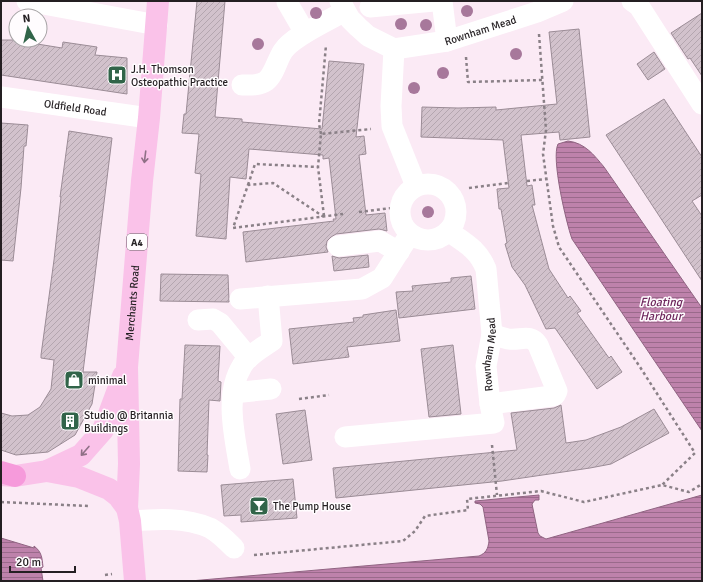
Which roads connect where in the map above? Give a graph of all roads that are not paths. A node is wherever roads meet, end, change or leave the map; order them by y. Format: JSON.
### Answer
{"nodes":[{"id":1,"x":27,"y":1,"type":"edge"},
{"id":2,"x":434,"y":1,"type":"edge"},
{"id":3,"x":442,"y":1,"type":"edge"},
{"id":4,"x":563,"y":1,"type":"edge"},
{"id":5,"x":632,"y":1,"type":"edge"},
{"id":6,"x":287,"y":2,"type":"edge"},
{"id":7,"x":342,"y":6,"type":"edge"},
{"id":8,"x":370,"y":7,"type":"dead end"},
{"id":9,"x":158,"y":8,"type":"edge"},
{"id":10,"x":312,"y":30,"type":"junction"},
{"id":11,"x":455,"y":39,"type":"junction"},
{"id":12,"x":394,"y":49,"type":"junction"},
{"id":13,"x":242,"y":85,"type":"dead end"},
{"id":14,"x":1,"y":98,"type":"edge"},
{"id":15,"x":702,"y":104,"type":"edge"},
{"id":16,"x":149,"y":118,"type":"junction"},
{"id":17,"x":416,"y":186,"type":"junction"},
{"id":18,"x":448,"y":232,"type":"junction"},
{"id":19,"x":410,"y":234,"type":"junction"},
{"id":20,"x":338,"y":246,"type":"dead end"},
{"id":21,"x":399,"y":252,"type":"junction"},
{"id":22,"x":268,"y":296,"type":"junction"},
{"id":23,"x":240,"y":299,"type":"dead end"},
{"id":24,"x":198,"y":320,"type":"dead end"},
{"id":25,"x":492,"y":334,"type":"junction"},
{"id":26,"x":249,"y":358,"type":"junction"},
{"id":27,"x":127,"y":367,"type":"junction"},
{"id":28,"x":271,"y":389,"type":"dead end"},
{"id":29,"x":233,"y":394,"type":"junction"},
{"id":30,"x":492,"y":413,"type":"junction"},
{"id":31,"x":345,"y":437,"type":"dead end"},
{"id":32,"x":240,"y":468,"type":"dead end"},
{"id":33,"x":47,"y":471,"type":"junction"},
{"id":34,"x":6,"y":474,"type":"edge"},
{"id":35,"x":128,"y":515,"type":"junction"},
{"id":36,"x":234,"y":548,"type":"road end"},
{"id":37,"x":135,"y":577,"type":"edge"}],
"edges":[{"from":1,"to":9,"type":"street"},
{"from":2,"to":8,"type":"street"},
{"from":3,"to":11,"type":"street"},
{"from":4,"to":11,"type":"street","name":"Rownham Mead"},
{"from":5,"to":15,"type":"street"},
{"from":6,"to":10,"type":"street"},
{"from":7,"to":10,"type":"street"},
{"from":7,"to":12,"type":"street"},
{"from":9,"to":16,"type":"main road","name":"Merchants Road","number":"A4"},
{"from":10,"to":13,"type":"street"},
{"from":11,"to":12,"type":"street","name":"Rownham Mead"},
{"from":12,"to":17,"type":"street"},
{"from":14,"to":16,"type":"street","name":"Oldfield Road"},
{"from":16,"to":27,"type":"main road","name":"Merchants Road","number":"A4","one_way":true},
{"from":17,"to":18,"type":"street"},
{"from":17,"to":19,"type":"street"},
{"from":18,"to":19,"type":"street"},
{"from":18,"to":25,"type":"street","name":"Rownham Mead"},
{"from":19,"to":21,"type":"street"},
{"from":20,"to":21,"type":"street"},
{"from":21,"to":22,"type":"street"},
{"from":22,"to":23,"type":"street"},
{"from":22,"to":26,"type":"street"},
{"from":24,"to":26,"type":"street"},
{"from":25,"to":30,"type":"street","name":"Rownham Mead"},
{"from":25,"to":30,"type":"street"},
{"from":26,"to":29,"type":"street"},
{"from":27,"to":33,"type":"main road","number":"A4","one_way":true},
{"from":27,"to":35,"type":"main road","name":"Merchants Road"},
{"from":28,"to":29,"type":"street"},
{"from":29,"to":32,"type":"street"},
{"from":30,"to":31,"type":"street"},
{"from":33,"to":34,"type":"main road","number":"A4"},
{"from":33,"to":35,"type":"main road"},
{"from":35,"to":36,"type":"street"},
{"from":35,"to":37,"type":"main road","name":"Merchants Road"}]}
